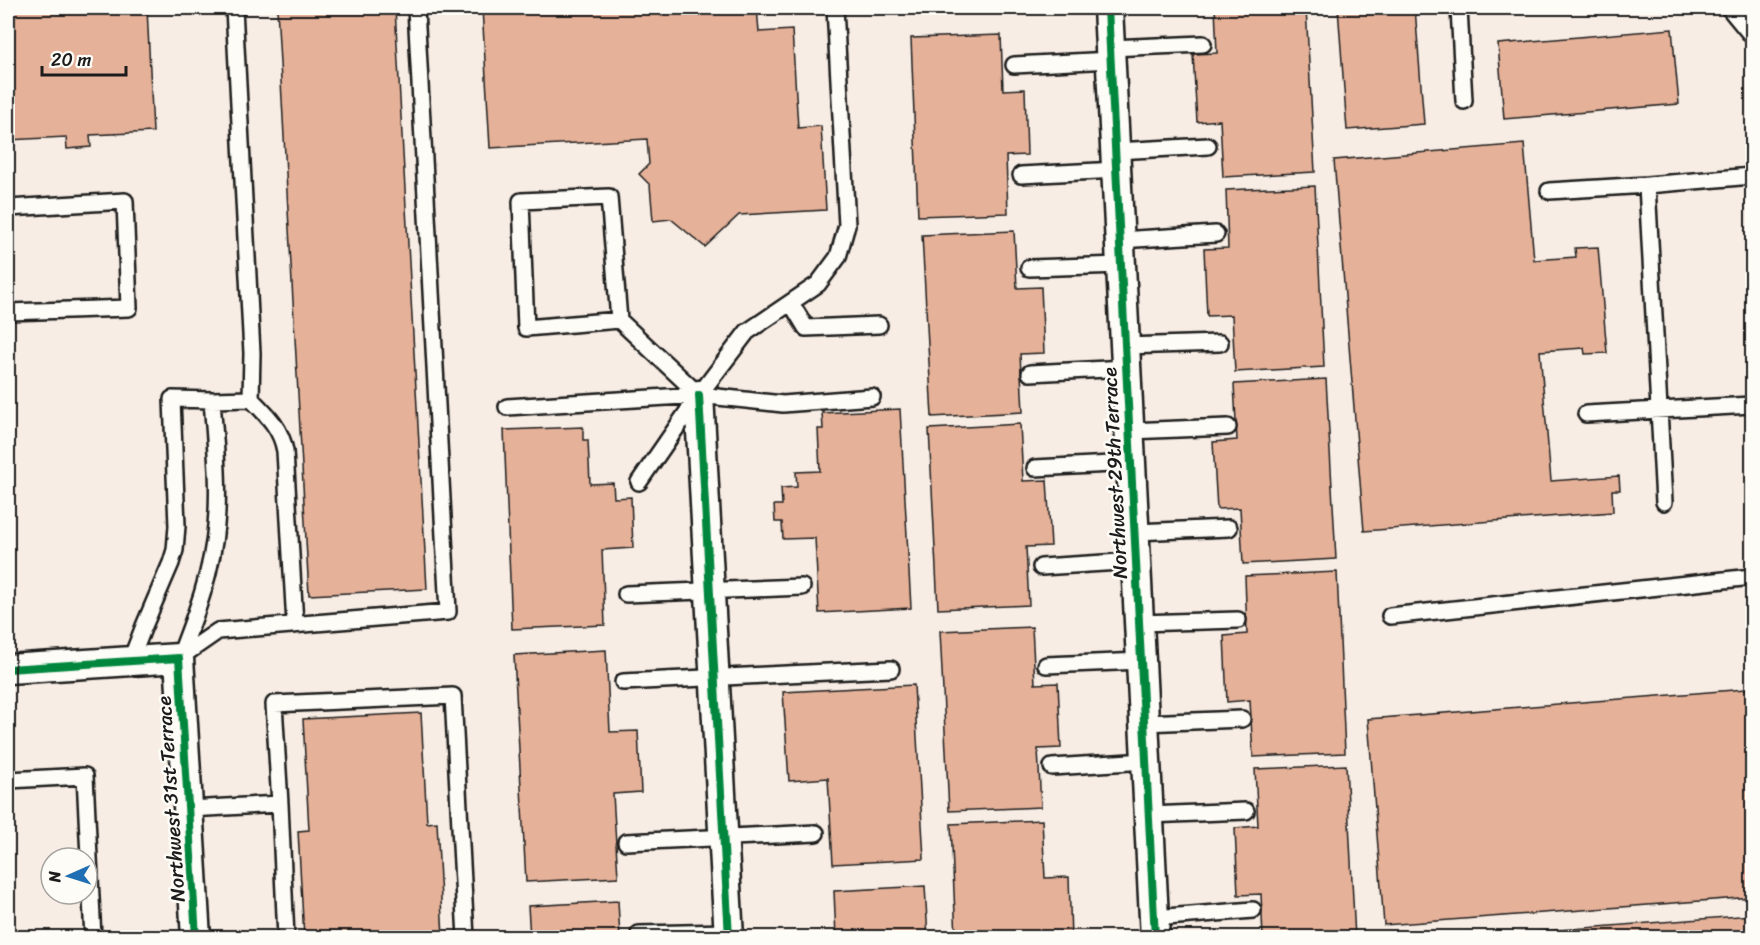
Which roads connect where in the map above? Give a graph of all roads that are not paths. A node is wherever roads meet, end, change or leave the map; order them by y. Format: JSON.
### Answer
{"nodes":[{"id":1,"x":234,"y":8,"type":"edge"},
{"id":2,"x":416,"y":8,"type":"edge"},
{"id":3,"x":835,"y":8,"type":"edge"},
{"id":4,"x":1108,"y":8,"type":"edge"},
{"id":5,"x":1459,"y":8,"type":"edge"},
{"id":6,"x":1729,"y":8,"type":"edge"},
{"id":7,"x":1752,"y":36,"type":"edge"},
{"id":8,"x":1203,"y":44,"type":"dead end"},
{"id":9,"x":1110,"y":54,"type":"junction"},
{"id":10,"x":1014,"y":64,"type":"dead end"},
{"id":11,"x":1464,"y":101,"type":"dead end"},
{"id":12,"x":1208,"y":146,"type":"dead end"},
{"id":13,"x":1116,"y":160,"type":"junction"},
{"id":14,"x":1021,"y":175,"type":"dead end"},
{"id":15,"x":1752,"y":176,"type":"edge"},
{"id":16,"x":1647,"y":185,"type":"junction"},
{"id":17,"x":1550,"y":191,"type":"dead end"},
{"id":18,"x":8,"y":208,"type":"edge"},
{"id":19,"x":1216,"y":234,"type":"dead end"},
{"id":20,"x":1120,"y":252,"type":"junction"},
{"id":21,"x":1029,"y":268,"type":"dead end"},
{"id":22,"x":791,"y":303,"type":"junction"},
{"id":23,"x":8,"y":312,"type":"edge"},
{"id":24,"x":619,"y":320,"type":"junction"},
{"id":25,"x":879,"y":325,"type":"dead end"},
{"id":26,"x":1220,"y":343,"type":"dead end"},
{"id":27,"x":1126,"y":357,"type":"junction"},
{"id":28,"x":1030,"y":373,"type":"dead end"},
{"id":29,"x":699,"y":395,"type":"junction"},
{"id":30,"x":872,"y":398,"type":"dead end"},
{"id":31,"x":251,"y":399,"type":"junction"},
{"id":32,"x":212,"y":400,"type":"junction"},
{"id":33,"x":1752,"y":405,"type":"edge"},
{"id":34,"x":507,"y":407,"type":"dead end"},
{"id":35,"x":1660,"y":411,"type":"junction"},
{"id":36,"x":1586,"y":414,"type":"dead end"},
{"id":37,"x":1228,"y":427,"type":"dead end"},
{"id":38,"x":1129,"y":431,"type":"junction"},
{"id":39,"x":1131,"y":463,"type":"junction"},
{"id":40,"x":1035,"y":468,"type":"dead end"},
{"id":41,"x":639,"y":482,"type":"dead end"},
{"id":42,"x":1664,"y":502,"type":"dead end"},
{"id":43,"x":1229,"y":528,"type":"dead end"},
{"id":44,"x":1135,"y":532,"type":"junction"},
{"id":45,"x":1136,"y":561,"type":"junction"},
{"id":46,"x":1041,"y":567,"type":"dead end"},
{"id":47,"x":1752,"y":577,"type":"edge"},
{"id":48,"x":802,"y":587,"type":"dead end"},
{"id":49,"x":710,"y":590,"type":"junction"},
{"id":50,"x":626,"y":594,"type":"dead end"},
{"id":51,"x":1390,"y":616,"type":"dead end"},
{"id":52,"x":1238,"y":620,"type":"dead end"},
{"id":53,"x":1139,"y":623,"type":"junction"},
{"id":54,"x":295,"y":624,"type":"junction"},
{"id":55,"x":179,"y":658,"type":"junction"},
{"id":56,"x":1141,"y":661,"type":"junction"},
{"id":57,"x":130,"y":662,"type":"junction"},
{"id":58,"x":1046,"y":665,"type":"dead end"},
{"id":59,"x":8,"y":669,"type":"edge"},
{"id":60,"x":891,"y":669,"type":"dead end"},
{"id":61,"x":715,"y":676,"type":"junction"},
{"id":62,"x":623,"y":682,"type":"dead end"},
{"id":63,"x":1242,"y":719,"type":"dead end"},
{"id":64,"x":1144,"y":723,"type":"junction"},
{"id":65,"x":1146,"y":761,"type":"junction"},
{"id":66,"x":1052,"y":767,"type":"dead end"},
{"id":67,"x":8,"y":780,"type":"edge"},
{"id":68,"x":280,"y":804,"type":"junction"},
{"id":69,"x":189,"y":809,"type":"junction"},
{"id":70,"x":1246,"y":811,"type":"dead end"},
{"id":71,"x":1149,"y":815,"type":"junction"},
{"id":72,"x":816,"y":833,"type":"dead end"},
{"id":73,"x":723,"y":837,"type":"junction"},
{"id":74,"x":626,"y":842,"type":"dead end"},
{"id":75,"x":1253,"y":910,"type":"dead end"},
{"id":76,"x":1154,"y":928,"type":"edge"},
{"id":77,"x":639,"y":934,"type":"dead end"},
{"id":78,"x":729,"y":935,"type":"edge"},
{"id":79,"x":93,"y":938,"type":"edge"},
{"id":80,"x":196,"y":938,"type":"edge"},
{"id":81,"x":286,"y":938,"type":"edge"},
{"id":82,"x":466,"y":938,"type":"edge"}],
"edges":[{"from":1,"to":31,"type":"lane"},
{"from":2,"to":54,"type":"lane"},
{"from":3,"to":22,"type":"lane"},
{"from":4,"to":9,"type":"street","name":"Northwest 29th Terrace"},
{"from":5,"to":11,"type":"lane"},
{"from":6,"to":7,"type":"lane"},
{"from":8,"to":9,"type":"lane"},
{"from":9,"to":10,"type":"lane"},
{"from":9,"to":13,"type":"street","name":"Northwest 29th Terrace"},
{"from":12,"to":13,"type":"lane"},
{"from":13,"to":14,"type":"lane"},
{"from":13,"to":20,"type":"street","name":"Northwest 29th Terrace"},
{"from":15,"to":16,"type":"lane"},
{"from":16,"to":17,"type":"lane"},
{"from":16,"to":35,"type":"lane"},
{"from":18,"to":23,"type":"lane"},
{"from":19,"to":20,"type":"lane"},
{"from":20,"to":21,"type":"lane"},
{"from":20,"to":27,"type":"street","name":"Northwest 29th Terrace"},
{"from":22,"to":25,"type":"lane"},
{"from":22,"to":29,"type":"lane"},
{"from":24,"to":24,"type":"lane"},
{"from":24,"to":29,"type":"lane"},
{"from":26,"to":27,"type":"lane"},
{"from":27,"to":28,"type":"lane"},
{"from":27,"to":38,"type":"street","name":"Northwest 29th Terrace"},
{"from":29,"to":30,"type":"lane"},
{"from":29,"to":34,"type":"lane"},
{"from":29,"to":41,"type":"lane"},
{"from":29,"to":49,"type":"street"},
{"from":31,"to":32,"type":"lane"},
{"from":31,"to":54,"type":"lane"},
{"from":32,"to":55,"type":"lane"},
{"from":32,"to":57,"type":"lane"},
{"from":33,"to":35,"type":"lane"},
{"from":35,"to":36,"type":"lane"},
{"from":35,"to":42,"type":"lane"},
{"from":37,"to":38,"type":"lane"},
{"from":38,"to":39,"type":"street","name":"Northwest 29th Terrace"},
{"from":39,"to":40,"type":"lane"},
{"from":39,"to":44,"type":"street","name":"Northwest 29th Terrace"},
{"from":43,"to":44,"type":"lane"},
{"from":44,"to":45,"type":"street","name":"Northwest 29th Terrace"},
{"from":45,"to":46,"type":"lane"},
{"from":45,"to":53,"type":"street","name":"Northwest 29th Terrace"},
{"from":47,"to":51,"type":"lane"},
{"from":48,"to":49,"type":"lane"},
{"from":49,"to":50,"type":"lane"},
{"from":49,"to":61,"type":"street"},
{"from":52,"to":53,"type":"lane"},
{"from":53,"to":56,"type":"street","name":"Northwest 29th Terrace"},
{"from":54,"to":55,"type":"lane"},
{"from":55,"to":57,"type":"street"},
{"from":55,"to":69,"type":"street","name":"Northwest 31st Terrace"},
{"from":56,"to":58,"type":"lane"},
{"from":56,"to":64,"type":"street","name":"Northwest 29th Terrace"},
{"from":57,"to":59,"type":"street"},
{"from":60,"to":61,"type":"lane"},
{"from":61,"to":62,"type":"lane"},
{"from":61,"to":73,"type":"street"},
{"from":63,"to":64,"type":"lane"},
{"from":64,"to":65,"type":"street","name":"Northwest 29th Terrace"},
{"from":65,"to":66,"type":"lane"},
{"from":65,"to":71,"type":"street","name":"Northwest 29th Terrace"},
{"from":67,"to":79,"type":"lane"},
{"from":68,"to":69,"type":"lane"},
{"from":68,"to":81,"type":"lane"},
{"from":68,"to":82,"type":"lane"},
{"from":69,"to":80,"type":"street","name":"Northwest 31st Terrace"},
{"from":70,"to":71,"type":"lane"},
{"from":71,"to":76,"type":"street","name":"Northwest 29th Terrace"},
{"from":72,"to":73,"type":"lane"},
{"from":73,"to":74,"type":"lane"},
{"from":73,"to":78,"type":"street"},
{"from":75,"to":76,"type":"lane"},
{"from":77,"to":78,"type":"lane"}]}
